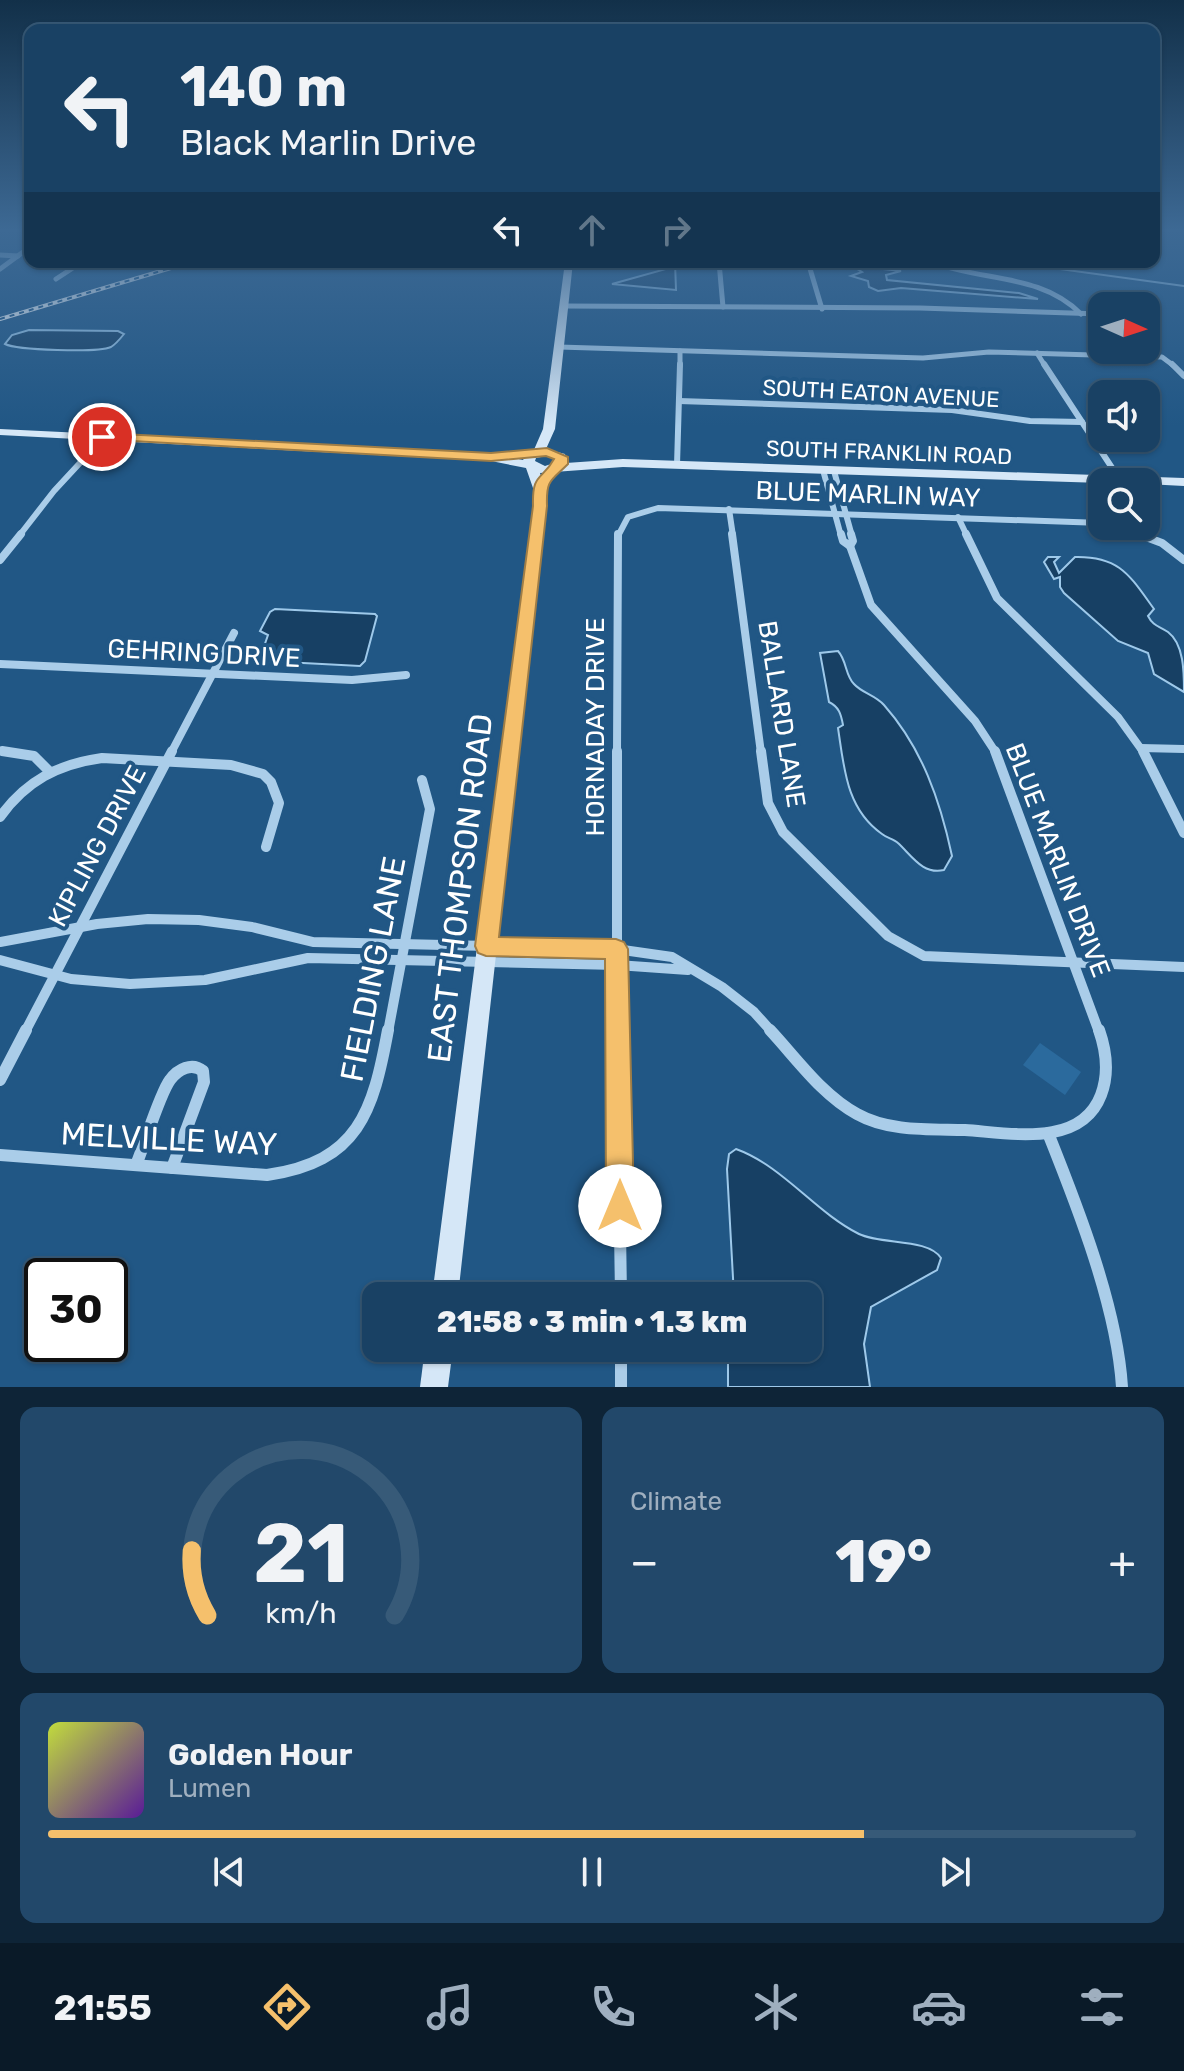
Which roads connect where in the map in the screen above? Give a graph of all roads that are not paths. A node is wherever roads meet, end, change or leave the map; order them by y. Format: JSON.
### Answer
{"nodes":[{"id":1,"x":565,"y":297,"type":"edge"},
{"id":2,"x":722,"y":297,"type":"edge"},
{"id":3,"x":818,"y":297,"type":"edge"},
{"id":4,"x":1066,"y":297,"type":"edge"},
{"id":5,"x":564,"y":304,"type":"junction"},
{"id":6,"x":723,"y":307,"type":"junction"},
{"id":7,"x":822,"y":309,"type":"junction"},
{"id":8,"x":1081,"y":314,"type":"junction"},
{"id":9,"x":1088,"y":314,"type":"edge"},
{"id":10,"x":559,"y":347,"type":"junction"},
{"id":11,"x":680,"y":351,"type":"junction"},
{"id":12,"x":1037,"y":353,"type":"junction"},
{"id":13,"x":1184,"y":376,"type":"edge"},
{"id":14,"x":679,"y":401,"type":"junction"},
{"id":15,"x":1082,"y":422,"type":"junction"},
{"id":16,"x":549,"y":429,"type":"junction"},
{"id":17,"x":0,"y":432,"type":"edge"},
{"id":18,"x":104,"y":437,"type":"junction"},
{"id":19,"x":538,"y":452,"type":"junction"},
{"id":20,"x":491,"y":457,"type":"junction"},
{"id":21,"x":556,"y":461,"type":"junction"},
{"id":22,"x":677,"y":465,"type":"junction"},
{"id":23,"x":531,"y":466,"type":"junction"},
{"id":24,"x":1112,"y":468,"type":"edge"},
{"id":25,"x":829,"y":470,"type":"junction"},
{"id":26,"x":1088,"y":479,"type":"edge"},
{"id":27,"x":1160,"y":481,"type":"edge"},
{"id":28,"x":1184,"y":482,"type":"edge"},
{"id":29,"x":539,"y":488,"type":"junction"},
{"id":30,"x":729,"y":509,"type":"junction"},
{"id":31,"x":633,"y":512,"type":"joint"},
{"id":32,"x":835,"y":513,"type":"junction"},
{"id":33,"x":846,"y":513,"type":"junction"},
{"id":34,"x":958,"y":517,"type":"junction"},
{"id":35,"x":1088,"y":522,"type":"edge"},
{"id":36,"x":1154,"y":540,"type":"edge"},
{"id":37,"x":850,"y":546,"type":"junction"},
{"id":38,"x":0,"y":560,"type":"edge"},
{"id":39,"x":1184,"y":560,"type":"edge"},
{"id":40,"x":234,"y":633,"type":"dead end"},
{"id":41,"x":0,"y":664,"type":"edge"},
{"id":42,"x":212,"y":674,"type":"junction"},
{"id":43,"x":406,"y":675,"type":"dead end"},
{"id":44,"x":1141,"y":748,"type":"junction"},
{"id":45,"x":1184,"y":749,"type":"edge"},
{"id":46,"x":0,"y":751,"type":"edge"},
{"id":47,"x":166,"y":761,"type":"junction"},
{"id":48,"x":49,"y":771,"type":"junction"},
{"id":49,"x":422,"y":780,"type":"dead end"},
{"id":50,"x":0,"y":817,"type":"edge"},
{"id":51,"x":1184,"y":833,"type":"edge"},
{"id":52,"x":266,"y":847,"type":"dead end"},
{"id":53,"x":79,"y":927,"type":"junction"},
{"id":54,"x":0,"y":942,"type":"edge"},
{"id":55,"x":405,"y":944,"type":"junction"},
{"id":56,"x":616,"y":949,"type":"junction"},
{"id":57,"x":485,"y":955,"type":"junction"},
{"id":58,"x":0,"y":960,"type":"edge"},
{"id":59,"x":402,"y":961,"type":"junction"},
{"id":60,"x":1074,"y":963,"type":"junction"},
{"id":61,"x":617,"y":965,"type":"junction"},
{"id":62,"x":1184,"y":967,"type":"edge"},
{"id":63,"x":688,"y":970,"type":"junction"},
{"id":64,"x":55,"y":975,"type":"junction"},
{"id":65,"x":0,"y":1080,"type":"edge"},
{"id":66,"x":1048,"y":1133,"type":"junction"},
{"id":67,"x":0,"y":1155,"type":"edge"},
{"id":68,"x":332,"y":1155,"type":"joint"},
{"id":69,"x":136,"y":1165,"type":"junction"},
{"id":70,"x":172,"y":1168,"type":"junction"},
{"id":71,"x":447,"y":1282,"type":"edge"},
{"id":72,"x":621,"y":1282,"type":"edge"},
{"id":73,"x":437,"y":1362,"type":"edge"},
{"id":74,"x":621,"y":1362,"type":"edge"},
{"id":75,"x":434,"y":1387,"type":"edge"},
{"id":76,"x":621,"y":1387,"type":"edge"},
{"id":77,"x":1122,"y":1387,"type":"edge"}],
"edges":[{"from":1,"to":5,"type":"main road"},
{"from":2,"to":6,"type":"street"},
{"from":3,"to":7,"type":"street"},
{"from":4,"to":8,"type":"street"},
{"from":5,"to":6,"type":"street"},
{"from":5,"to":10,"type":"main road"},
{"from":6,"to":7,"type":"street"},
{"from":7,"to":8,"type":"street"},
{"from":8,"to":9,"type":"street"},
{"from":10,"to":11,"type":"street"},
{"from":10,"to":16,"type":"main road"},
{"from":11,"to":12,"type":"street"},
{"from":11,"to":14,"type":"street"},
{"from":12,"to":13,"type":"street"},
{"from":12,"to":15,"type":"street"},
{"from":14,"to":15,"type":"street","name":"SOUTH EATON AVENUE"},
{"from":14,"to":22,"type":"street"},
{"from":15,"to":24,"type":"street"},
{"from":16,"to":19,"type":"main road"},
{"from":16,"to":21,"type":"main road"},
{"from":17,"to":18,"type":"main road"},
{"from":18,"to":20,"type":"main road"},
{"from":18,"to":38,"type":"street"},
{"from":19,"to":20,"type":"main road"},
{"from":19,"to":21,"type":"main road"},
{"from":19,"to":23,"type":"main road"},
{"from":20,"to":23,"type":"main road"},
{"from":21,"to":22,"type":"main road","name":"SOUTH FRANKLIN ROAD"},
{"from":21,"to":23,"type":"main road"},
{"from":21,"to":29,"type":"main road"},
{"from":22,"to":25,"type":"main road","name":"SOUTH FRANKLIN ROAD"},
{"from":23,"to":29,"type":"main road","name":"EAST THOMPSON ROAD"},
{"from":25,"to":26,"type":"main road","name":"SOUTH FRANKLIN ROAD"},
{"from":25,"to":32,"type":"street","name":"BLUE MARLIN DRIVE"},
{"from":25,"to":33,"type":"street","name":"BLUE MARLIN DRIVE"},
{"from":27,"to":28,"type":"main road","name":"SOUTH FRANKLIN ROAD"},
{"from":29,"to":57,"type":"main road","name":"EAST THOMPSON ROAD"},
{"from":30,"to":31,"type":"street","name":"BLUE MARLIN WAY"},
{"from":30,"to":32,"type":"street","name":"BLUE MARLIN WAY"},
{"from":30,"to":60,"type":"street","name":"BALLARD LANE"},
{"from":31,"to":56,"type":"street","name":"HORNADAY DRIVE"},
{"from":32,"to":33,"type":"street","name":"BLUE MARLIN WAY"},
{"from":32,"to":37,"type":"street","name":"BLUE MARLIN DRIVE"},
{"from":33,"to":34,"type":"street","name":"BLUE MARLIN WAY"},
{"from":33,"to":37,"type":"street","name":"BLUE MARLIN DRIVE"},
{"from":34,"to":35,"type":"street","name":"BLUE MARLIN WAY"},
{"from":34,"to":44,"type":"street"},
{"from":36,"to":39,"type":"street"},
{"from":37,"to":60,"type":"street","name":"BLUE MARLIN DRIVE"},
{"from":40,"to":42,"type":"street","name":"KIPLING DRIVE"},
{"from":41,"to":42,"type":"street","name":"GEHRING DRIVE"},
{"from":42,"to":43,"type":"street","name":"GEHRING DRIVE"},
{"from":42,"to":47,"type":"street","name":"KIPLING DRIVE"},
{"from":44,"to":45,"type":"street"},
{"from":44,"to":51,"type":"street"},
{"from":46,"to":48,"type":"street"},
{"from":47,"to":48,"type":"street"},
{"from":47,"to":52,"type":"street"},
{"from":47,"to":53,"type":"street","name":"KIPLING DRIVE"},
{"from":48,"to":50,"type":"street"},
{"from":49,"to":55,"type":"street","name":"FIELDING LANE"},
{"from":53,"to":54,"type":"street"},
{"from":53,"to":55,"type":"street"},
{"from":53,"to":64,"type":"street","name":"KIPLING DRIVE"},
{"from":55,"to":57,"type":"street"},
{"from":55,"to":59,"type":"street","name":"FIELDING LANE"},
{"from":56,"to":57,"type":"street"},
{"from":56,"to":61,"type":"street","name":"HORNADAY DRIVE"},
{"from":56,"to":63,"type":"street"},
{"from":57,"to":59,"type":"street"},
{"from":57,"to":61,"type":"street"},
{"from":57,"to":71,"type":"main road","name":"EAST THOMPSON ROAD"},
{"from":58,"to":64,"type":"street"},
{"from":59,"to":64,"type":"street"},
{"from":59,"to":68,"type":"street","name":"FIELDING LANE"},
{"from":60,"to":62,"type":"street"},
{"from":60,"to":66,"type":"street","name":"BLUE MARLIN DRIVE"},
{"from":61,"to":63,"type":"street"},
{"from":61,"to":72,"type":"street","name":"HORNADAY DRIVE"},
{"from":63,"to":66,"type":"street"},
{"from":64,"to":65,"type":"street","name":"KIPLING DRIVE"},
{"from":66,"to":77,"type":"street"},
{"from":67,"to":69,"type":"street","name":"MELVILLE WAY"},
{"from":68,"to":70,"type":"street","name":"MELVILLE WAY"},
{"from":69,"to":70,"type":"street","name":"MELVILLE WAY"},
{"from":69,"to":70,"type":"street"},
{"from":73,"to":75,"type":"main road"},
{"from":74,"to":76,"type":"street"}]}
